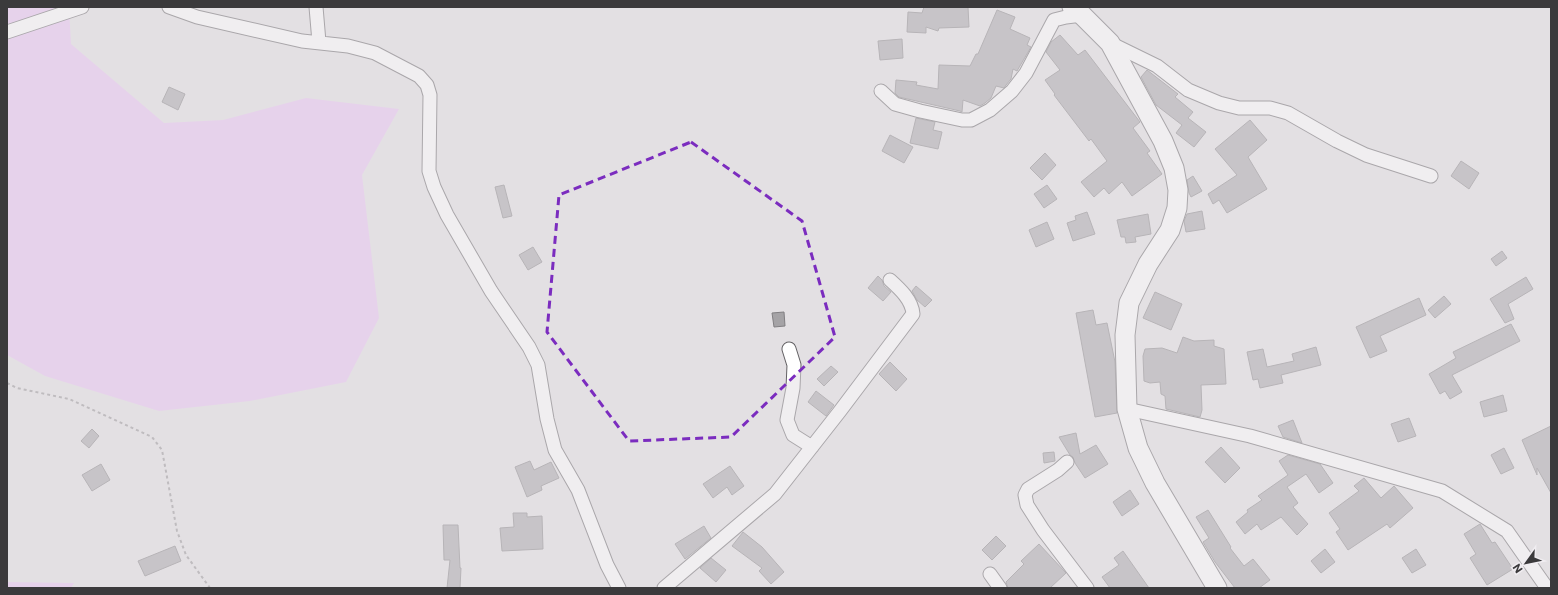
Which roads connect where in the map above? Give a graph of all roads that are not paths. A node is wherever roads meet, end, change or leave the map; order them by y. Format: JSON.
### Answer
{"nodes":[{"id":1,"x":82,"y":7,"type":"edge"},
{"id":2,"x":169,"y":7,"type":"edge"},
{"id":3,"x":316,"y":7,"type":"edge"},
{"id":4,"x":1077,"y":11,"type":"edge"},
{"id":5,"x":7,"y":32,"type":"edge"},
{"id":6,"x":319,"y":42,"type":"junction"},
{"id":7,"x":1110,"y":43,"type":"junction"},
{"id":8,"x":881,"y":91,"type":"dead end"},
{"id":9,"x":1432,"y":176,"type":"dead end"},
{"id":10,"x":890,"y":280,"type":"dead end"},
{"id":11,"x":789,"y":349,"type":"dead end"},
{"id":12,"x":1127,"y":409,"type":"junction"},
{"id":13,"x":812,"y":447,"type":"junction"},
{"id":14,"x":1066,"y":462,"type":"dead end"},
{"id":15,"x":990,"y":574,"type":"dead end"},
{"id":16,"x":619,"y":588,"type":"edge"},
{"id":17,"x":664,"y":588,"type":"edge"},
{"id":18,"x":1000,"y":588,"type":"edge"},
{"id":19,"x":1087,"y":588,"type":"edge"},
{"id":20,"x":1217,"y":588,"type":"edge"},
{"id":21,"x":1547,"y":588,"type":"edge"}],
"edges":[{"from":1,"to":5,"type":"street"},
{"from":2,"to":6,"type":"street"},
{"from":3,"to":6,"type":"street"},
{"from":4,"to":7,"type":"main road"},
{"from":4,"to":8,"type":"street"},
{"from":6,"to":16,"type":"street"},
{"from":7,"to":9,"type":"street"},
{"from":7,"to":12,"type":"main road"},
{"from":10,"to":13,"type":"street"},
{"from":11,"to":13,"type":"street"},
{"from":12,"to":20,"type":"main road"},
{"from":12,"to":21,"type":"street"},
{"from":13,"to":17,"type":"street"},
{"from":14,"to":19,"type":"street"},
{"from":15,"to":18,"type":"street"}]}
